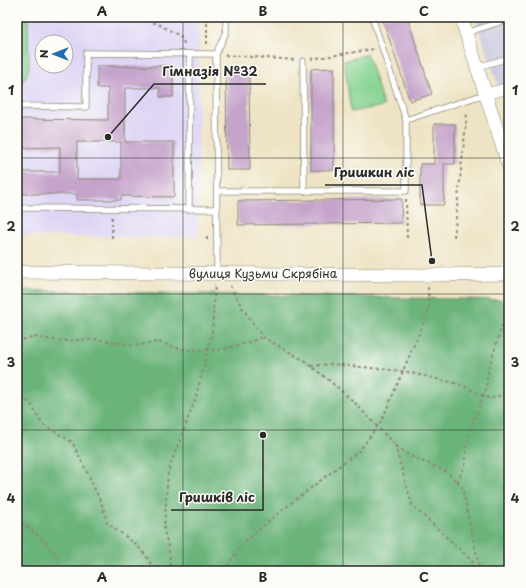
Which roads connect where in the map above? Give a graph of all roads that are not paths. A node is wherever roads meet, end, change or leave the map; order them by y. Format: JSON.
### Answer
{"nodes":[{"id":1,"x":226,"y":17,"type":"edge"},
{"id":2,"x":372,"y":17,"type":"edge"},
{"id":3,"x":460,"y":17,"type":"edge"},
{"id":4,"x":509,"y":19,"type":"edge"},
{"id":5,"x":466,"y":33,"type":"junction"},
{"id":6,"x":190,"y":54,"type":"junction"},
{"id":7,"x":216,"y":54,"type":"junction"},
{"id":8,"x":509,"y":58,"type":"edge"},
{"id":9,"x":303,"y":61,"type":"dead end"},
{"id":10,"x":477,"y":67,"type":"junction"},
{"id":11,"x":509,"y":88,"type":"edge"},
{"id":12,"x":485,"y":94,"type":"junction"},
{"id":13,"x":17,"y":106,"type":"edge"},
{"id":14,"x":406,"y":120,"type":"junction"},
{"id":15,"x":509,"y":167,"type":"edge"},
{"id":16,"x":217,"y":191,"type":"junction"},
{"id":17,"x":304,"y":191,"type":"junction"},
{"id":18,"x":17,"y":208,"type":"edge"},
{"id":19,"x":189,"y":209,"type":"junction"},
{"id":20,"x":217,"y":209,"type":"junction"},
{"id":21,"x":17,"y":272,"type":"edge"},
{"id":22,"x":217,"y":273,"type":"junction"},
{"id":23,"x":509,"y":274,"type":"edge"}],
"edges":[{"from":1,"to":7,"type":"lane"},
{"from":2,"to":14,"type":"lane"},
{"from":3,"to":5,"type":"street"},
{"from":4,"to":5,"type":"lane"},
{"from":5,"to":10,"type":"street"},
{"from":6,"to":7,"type":"lane"},
{"from":6,"to":13,"type":"lane"},
{"from":6,"to":19,"type":"lane"},
{"from":7,"to":16,"type":"lane"},
{"from":8,"to":10,"type":"lane"},
{"from":9,"to":17,"type":"lane"},
{"from":10,"to":12,"type":"street"},
{"from":11,"to":12,"type":"street"},
{"from":12,"to":14,"type":"lane"},
{"from":12,"to":15,"type":"street"},
{"from":14,"to":17,"type":"lane"},
{"from":16,"to":17,"type":"lane"},
{"from":16,"to":20,"type":"lane"},
{"from":18,"to":19,"type":"lane"},
{"from":19,"to":20,"type":"lane"},
{"from":20,"to":22,"type":"lane"},
{"from":21,"to":22,"type":"street","name":"вулиця Кузьми Скрябіна"},
{"from":22,"to":23,"type":"street","name":"вулиця Кузьми Скрябіна"}]}
